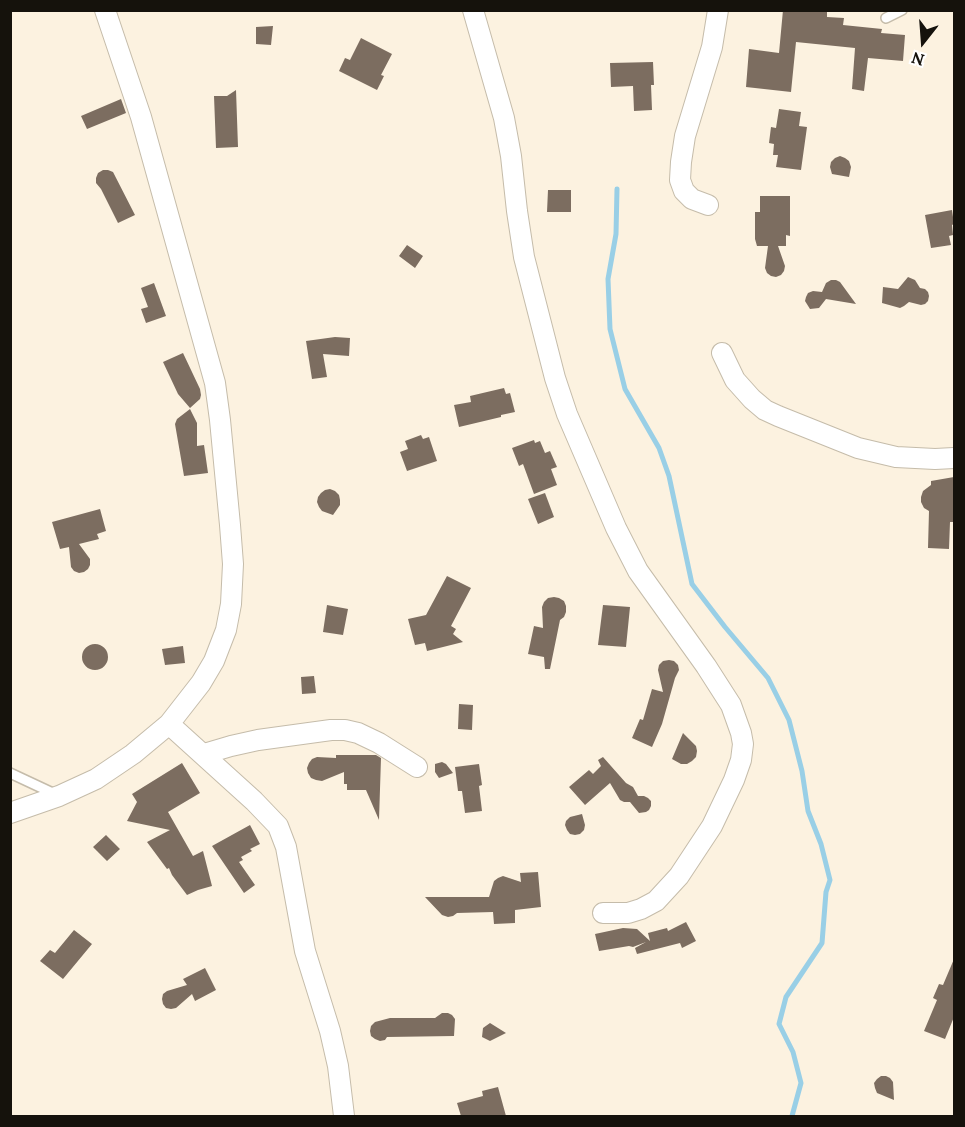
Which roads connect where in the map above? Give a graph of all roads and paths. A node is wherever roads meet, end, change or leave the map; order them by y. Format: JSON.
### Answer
{"nodes":[{"id":1,"x":105,"y":10,"type":"edge"},
{"id":2,"x":473,"y":10,"type":"edge"},
{"id":3,"x":718,"y":10,"type":"edge"},
{"id":4,"x":902,"y":10,"type":"edge"},
{"id":5,"x":886,"y":18,"type":"dead end"},
{"id":6,"x":708,"y":206,"type":"dead end"},
{"id":7,"x":722,"y":353,"type":"dead end"},
{"id":8,"x":954,"y":458,"type":"edge"},
{"id":9,"x":169,"y":724,"type":"junction"},
{"id":10,"x":204,"y":754,"type":"junction"},
{"id":11,"x":417,"y":767,"type":"dead end"},
{"id":12,"x":10,"y":773,"type":"edge"},
{"id":13,"x":59,"y":796,"type":"junction"},
{"id":14,"x":10,"y":813,"type":"edge"},
{"id":15,"x":603,"y":913,"type":"dead end"},
{"id":16,"x":344,"y":1116,"type":"edge"}],
"edges":[{"from":1,"to":9,"type":"street"},
{"from":2,"to":15,"type":"street"},
{"from":3,"to":6,"type":"street"},
{"from":4,"to":5,"type":"lane"},
{"from":7,"to":8,"type":"street"},
{"from":9,"to":10,"type":"street"},
{"from":9,"to":13,"type":"street"},
{"from":10,"to":11,"type":"street"},
{"from":10,"to":16,"type":"street"},
{"from":12,"to":13,"type":"lane"},
{"from":13,"to":14,"type":"street"}]}
